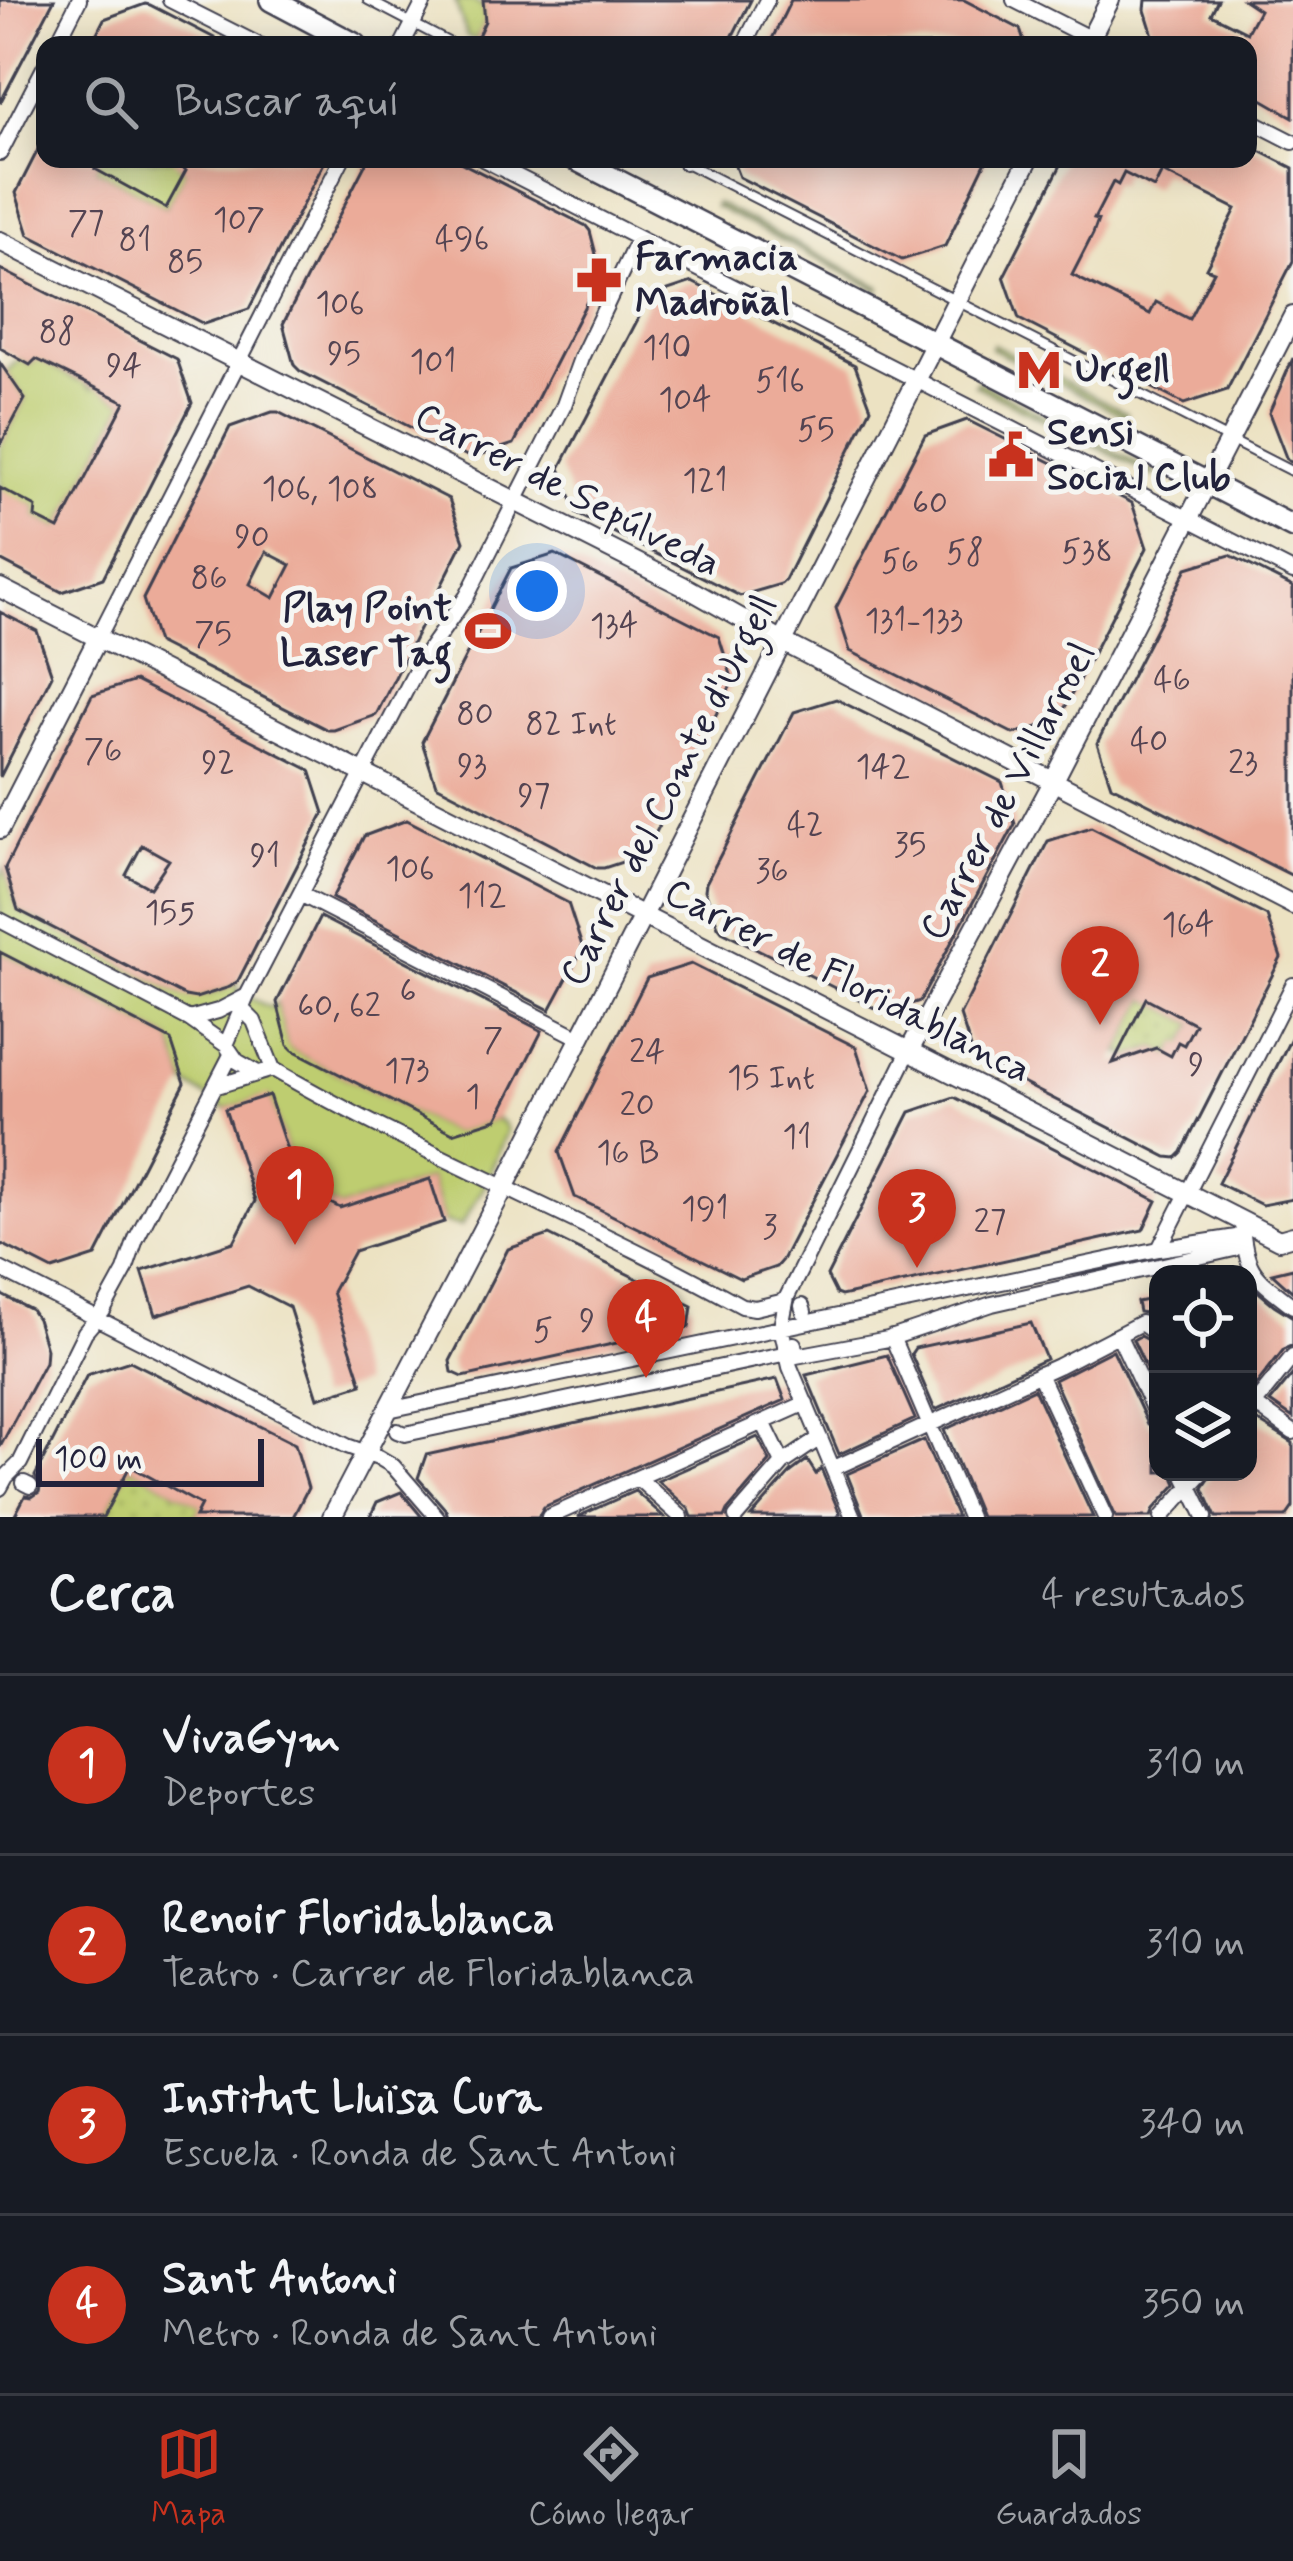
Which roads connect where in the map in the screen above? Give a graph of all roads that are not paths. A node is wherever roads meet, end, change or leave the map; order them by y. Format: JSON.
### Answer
{"nodes":[{"id":1,"x":79,"y":0,"type":"edge"},
{"id":2,"x":170,"y":0,"type":"edge"},
{"id":3,"x":271,"y":0,"type":"edge"},
{"id":4,"x":368,"y":0,"type":"edge"},
{"id":5,"x":425,"y":0,"type":"edge"},
{"id":6,"x":767,"y":0,"type":"edge"},
{"id":7,"x":1014,"y":0,"type":"edge"},
{"id":8,"x":1110,"y":0,"type":"edge"},
{"id":9,"x":413,"y":24,"type":"junction"},
{"id":10,"x":61,"y":36,"type":"edge"},
{"id":11,"x":241,"y":36,"type":"edge"},
{"id":12,"x":339,"y":36,"type":"edge"},
{"id":13,"x":407,"y":36,"type":"edge"},
{"id":14,"x":436,"y":36,"type":"edge"},
{"id":15,"x":749,"y":36,"type":"edge"},
{"id":16,"x":1080,"y":36,"type":"edge"},
{"id":17,"x":1096,"y":36,"type":"edge"},
{"id":18,"x":36,"y":83,"type":"edge"},
{"id":19,"x":1257,"y":124,"type":"edge"},
{"id":20,"x":1293,"y":142,"type":"edge"},
{"id":21,"x":0,"y":153,"type":"edge"},
{"id":22,"x":337,"y":168,"type":"edge"},
{"id":23,"x":500,"y":168,"type":"edge"},
{"id":24,"x":592,"y":168,"type":"edge"},
{"id":25,"x":699,"y":168,"type":"edge"},
{"id":26,"x":1024,"y":168,"type":"edge"},
{"id":27,"x":638,"y":239,"type":"junction"},
{"id":28,"x":0,"y":241,"type":"edge"},
{"id":29,"x":957,"y":301,"type":"junction"},
{"id":30,"x":1293,"y":316,"type":"edge"},
{"id":31,"x":935,"y":344,"type":"junction"},
{"id":32,"x":239,"y":362,"type":"junction"},
{"id":33,"x":916,"y":381,"type":"junction"},
{"id":34,"x":1230,"y":439,"type":"junction"},
{"id":35,"x":1293,"y":472,"type":"edge"},
{"id":36,"x":1208,"y":483,"type":"junction"},
{"id":37,"x":514,"y":502,"type":"junction"},
{"id":38,"x":1189,"y":520,"type":"junction"},
{"id":39,"x":1293,"y":527,"type":"edge"},
{"id":40,"x":1293,"y":572,"type":"edge"},
{"id":41,"x":0,"y":588,"type":"edge"},
{"id":42,"x":98,"y":638,"type":"junction"},
{"id":43,"x":783,"y":642,"type":"junction"},
{"id":44,"x":364,"y":774,"type":"junction"},
{"id":45,"x":1053,"y":782,"type":"junction"},
{"id":46,"x":0,"y":829,"type":"edge"},
{"id":47,"x":302,"y":895,"type":"junction"},
{"id":48,"x":1293,"y":904,"type":"edge"},
{"id":49,"x":643,"y":916,"type":"junction"},
{"id":50,"x":0,"y":920,"type":"edge"},
{"id":51,"x":1293,"y":985,"type":"edge"},
{"id":52,"x":245,"y":1003,"type":"junction"},
{"id":53,"x":189,"y":1019,"type":"junction"},
{"id":54,"x":580,"y":1038,"type":"junction"},
{"id":55,"x":229,"y":1050,"type":"junction"},
{"id":56,"x":910,"y":1052,"type":"junction"},
{"id":57,"x":273,"y":1069,"type":"junction"},
{"id":58,"x":256,"y":1072,"type":"junction"},
{"id":59,"x":217,"y":1086,"type":"junction"},
{"id":60,"x":505,"y":1186,"type":"junction"},
{"id":61,"x":1187,"y":1193,"type":"junction"},
{"id":62,"x":1240,"y":1236,"type":"junction"},
{"id":63,"x":1288,"y":1241,"type":"edge"},
{"id":64,"x":1159,"y":1249,"type":"junction"},
{"id":65,"x":0,"y":1268,"type":"edge"},
{"id":66,"x":1293,"y":1306,"type":"edge"},
{"id":67,"x":792,"y":1314,"type":"junction"},
{"id":68,"x":97,"y":1319,"type":"junction"},
{"id":69,"x":1149,"y":1328,"type":"edge"},
{"id":70,"x":1119,"y":1336,"type":"junction"},
{"id":71,"x":892,"y":1337,"type":"junction"},
{"id":72,"x":778,"y":1355,"type":"dead end"},
{"id":73,"x":1293,"y":1356,"type":"edge"},
{"id":74,"x":1040,"y":1374,"type":"junction"},
{"id":75,"x":1257,"y":1397,"type":"edge"},
{"id":76,"x":1149,"y":1400,"type":"edge"},
{"id":77,"x":806,"y":1403,"type":"junction"},
{"id":78,"x":1257,"y":1409,"type":"edge"},
{"id":79,"x":388,"y":1410,"type":"junction"},
{"id":80,"x":763,"y":1422,"type":"junction"},
{"id":81,"x":929,"y":1424,"type":"junction"},
{"id":82,"x":397,"y":1431,"type":"dead end"},
{"id":83,"x":1293,"y":1432,"type":"edge"},
{"id":84,"x":820,"y":1438,"type":"junction"},
{"id":85,"x":367,"y":1452,"type":"junction"},
{"id":86,"x":783,"y":1463,"type":"junction"},
{"id":87,"x":834,"y":1468,"type":"junction"},
{"id":88,"x":640,"y":1480,"type":"dead end"},
{"id":89,"x":1188,"y":1481,"type":"edge"},
{"id":90,"x":1196,"y":1481,"type":"edge"},
{"id":91,"x":0,"y":1488,"type":"edge"},
{"id":92,"x":1191,"y":1488,"type":"junction"},
{"id":93,"x":332,"y":1517,"type":"edge"},
{"id":94,"x":437,"y":1517,"type":"edge"},
{"id":95,"x":549,"y":1517,"type":"edge"},
{"id":96,"x":681,"y":1517,"type":"edge"},
{"id":97,"x":736,"y":1517,"type":"edge"},
{"id":98,"x":853,"y":1517,"type":"edge"},
{"id":99,"x":969,"y":1517,"type":"edge"},
{"id":100,"x":1105,"y":1517,"type":"edge"},
{"id":101,"x":1162,"y":1517,"type":"edge"},
{"id":102,"x":1205,"y":1517,"type":"edge"}],
"edges":[{"from":1,"to":10,"type":"street"},
{"from":2,"to":11,"type":"street"},
{"from":3,"to":12,"type":"main road"},
{"from":4,"to":9,"type":"lane"},
{"from":5,"to":9,"type":"street"},
{"from":6,"to":15,"type":"street"},
{"from":7,"to":16,"type":"street"},
{"from":8,"to":17,"type":"street"},
{"from":9,"to":13,"type":"street"},
{"from":9,"to":14,"type":"lane"},
{"from":18,"to":21,"type":"street"},
{"from":19,"to":20,"type":"street"},
{"from":22,"to":32,"type":"street"},
{"from":23,"to":27,"type":"street"},
{"from":24,"to":31,"type":"main road"},
{"from":25,"to":29,"type":"lane"},
{"from":26,"to":29,"type":"street","name":"Carrer del Comte d'Urgell"},
{"from":27,"to":33,"type":"street"},
{"from":27,"to":37,"type":"street"},
{"from":28,"to":32,"type":"street","name":"Carrer de Sepúlveda"},
{"from":29,"to":31,"type":"street","name":"Carrer del Comte d'Urgell"},
{"from":29,"to":34,"type":"lane"},
{"from":30,"to":34,"type":"street","name":"Carrer de Villarroel"},
{"from":31,"to":33,"type":"street","name":"Carrer del Comte d'Urgell"},
{"from":31,"to":36,"type":"main road"},
{"from":32,"to":37,"type":"street","name":"Carrer de Sepúlveda"},
{"from":32,"to":42,"type":"street"},
{"from":33,"to":38,"type":"street"},
{"from":33,"to":43,"type":"street","name":"Carrer del Comte d'Urgell"},
{"from":34,"to":35,"type":"lane"},
{"from":34,"to":36,"type":"street","name":"Carrer de Villarroel"},
{"from":36,"to":38,"type":"street","name":"Carrer de Villarroel"},
{"from":36,"to":39,"type":"main road"},
{"from":37,"to":43,"type":"street","name":"Carrer de Sepúlveda"},
{"from":37,"to":44,"type":"street"},
{"from":38,"to":40,"type":"street"},
{"from":38,"to":45,"type":"street","name":"Carrer de Villarroel"},
{"from":41,"to":42,"type":"street","name":"Carrer de Floridablanca"},
{"from":42,"to":44,"type":"street","name":"Carrer de Floridablanca"},
{"from":42,"to":46,"type":"street"},
{"from":43,"to":45,"type":"street","name":"Carrer de Sepúlveda"},
{"from":43,"to":49,"type":"street","name":"Carrer del Comte d'Urgell"},
{"from":44,"to":47,"type":"street"},
{"from":44,"to":49,"type":"street","name":"Carrer de Floridablanca"},
{"from":45,"to":48,"type":"street","name":"Carrer de Sepúlveda"},
{"from":45,"to":56,"type":"street","name":"Carrer de Villarroel"},
{"from":47,"to":52,"type":"street"},
{"from":47,"to":54,"type":"street"},
{"from":49,"to":54,"type":"street","name":"Carrer del Comte d'Urgell"},
{"from":49,"to":56,"type":"street","name":"Carrer de Floridablanca"},
{"from":50,"to":53,"type":"street"},
{"from":51,"to":61,"type":"street"},
{"from":52,"to":53,"type":"street"},
{"from":52,"to":55,"type":"street"},
{"from":52,"to":57,"type":"street"},
{"from":53,"to":55,"type":"street"},
{"from":54,"to":60,"type":"street","name":"Carrer del Comte d'Urgell"},
{"from":55,"to":58,"type":"street"},
{"from":55,"to":59,"type":"street"},
{"from":56,"to":61,"type":"street","name":"Carrer de Floridablanca"},
{"from":56,"to":67,"type":"street","name":"Carrer de Villarroel"},
{"from":57,"to":58,"type":"street"},
{"from":57,"to":60,"type":"street"},
{"from":58,"to":59,"type":"street"},
{"from":59,"to":68,"type":"street"},
{"from":60,"to":67,"type":"street"},
{"from":60,"to":79,"type":"street","name":"Carrer del Comte d'Urgell"},
{"from":61,"to":62,"type":"street","name":"Carrer de Floridablanca"},
{"from":61,"to":64,"type":"street"},
{"from":62,"to":63,"type":"street","name":"Carrer de Floridablanca"},
{"from":62,"to":64,"type":"street"},
{"from":62,"to":66,"type":"street"},
{"from":62,"to":71,"type":"street"},
{"from":64,"to":67,"type":"street"},
{"from":65,"to":68,"type":"street"},
{"from":67,"to":71,"type":"street"},
{"from":67,"to":77,"type":"street"},
{"from":67,"to":79,"type":"street"},
{"from":68,"to":85,"type":"street"},
{"from":68,"to":91,"type":"street"},
{"from":69,"to":70,"type":"street"},
{"from":70,"to":74,"type":"street"},
{"from":70,"to":76,"type":"street"},
{"from":71,"to":81,"type":"street"},
{"from":72,"to":82,"type":"street"},
{"from":73,"to":75,"type":"street"},
{"from":74,"to":81,"type":"street"},
{"from":74,"to":100,"type":"street"},
{"from":77,"to":80,"type":"street"},
{"from":77,"to":84,"type":"street"},
{"from":78,"to":83,"type":"street"},
{"from":79,"to":85,"type":"street","name":"Carrer del Comte d'Urgell"},
{"from":80,"to":86,"type":"street"},
{"from":80,"to":95,"type":"street"},
{"from":81,"to":87,"type":"street"},
{"from":81,"to":99,"type":"street"},
{"from":84,"to":86,"type":"street"},
{"from":84,"to":87,"type":"street"},
{"from":85,"to":93,"type":"street","name":"Carrer del Comte d'Urgell"},
{"from":85,"to":94,"type":"street"},
{"from":86,"to":97,"type":"street"},
{"from":87,"to":98,"type":"street"},
{"from":88,"to":96,"type":"street"},
{"from":89,"to":92,"type":"street"},
{"from":90,"to":92,"type":"street"},
{"from":92,"to":101,"type":"street"},
{"from":92,"to":102,"type":"street"}]}
